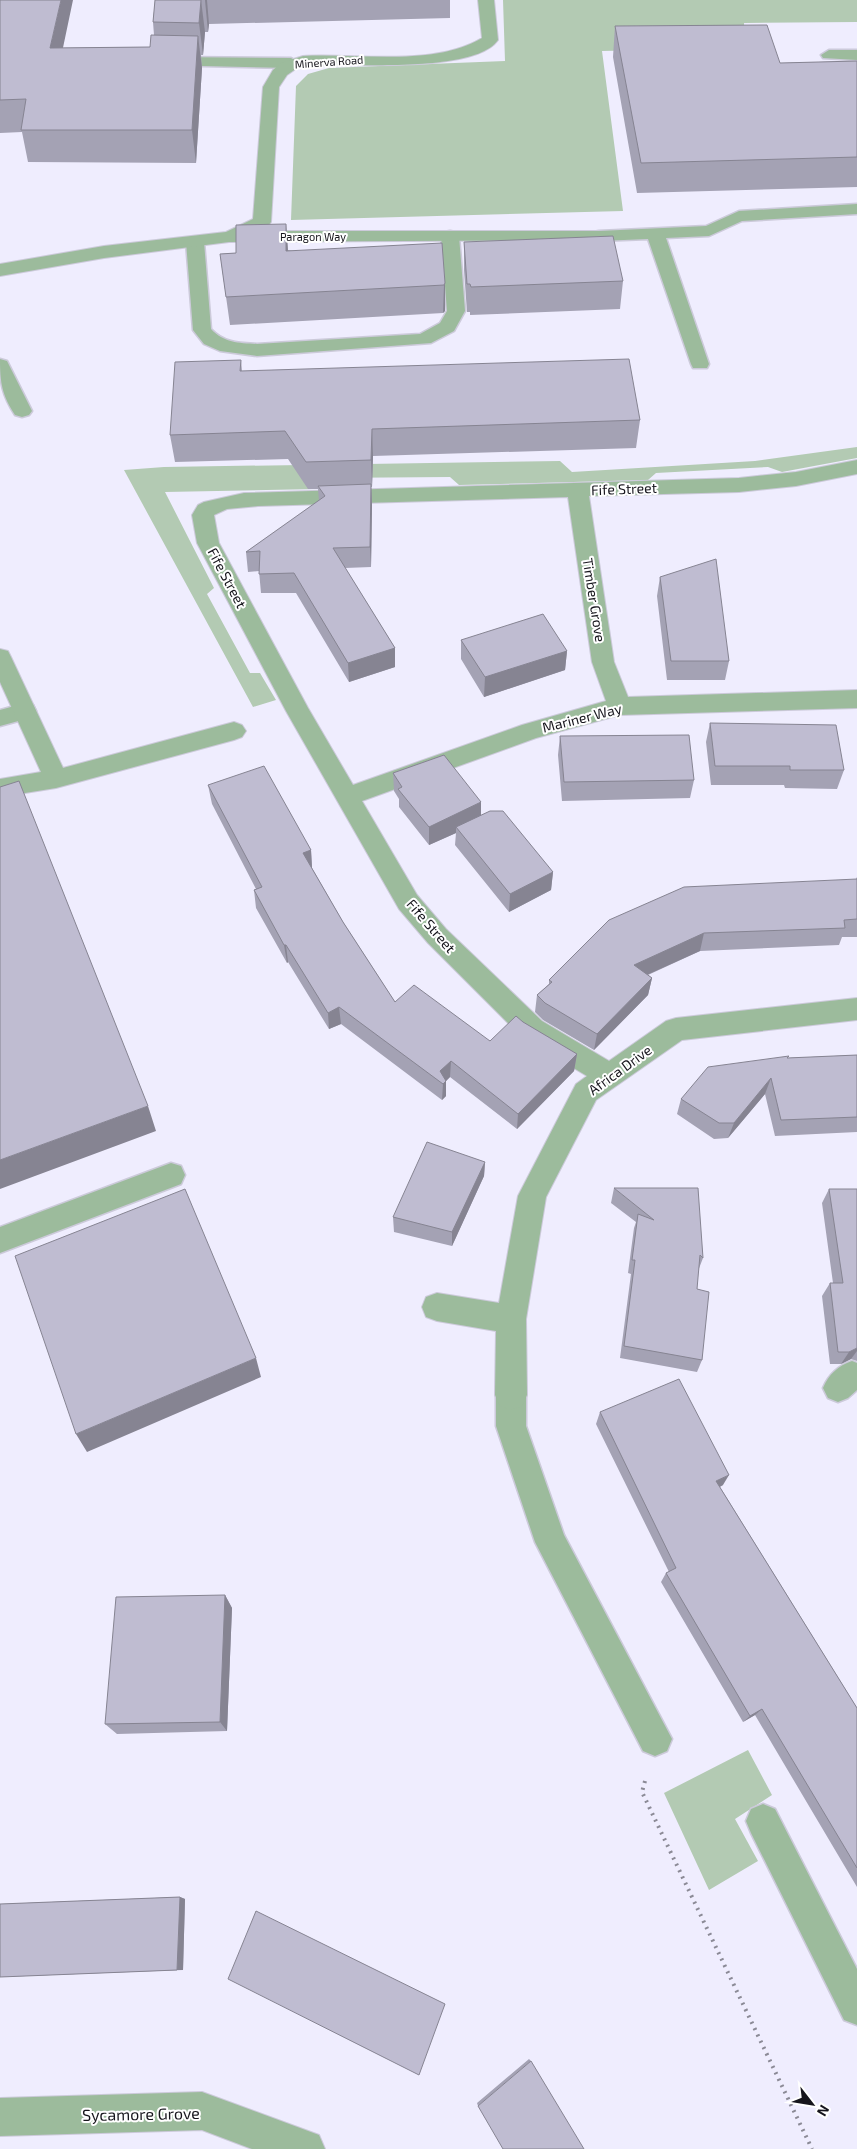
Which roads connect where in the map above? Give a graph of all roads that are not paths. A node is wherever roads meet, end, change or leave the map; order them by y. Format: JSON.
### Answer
{"nodes":[{"id":1,"x":486,"y":0,"type":"edge"},
{"id":2,"x":829,"y":55,"type":"dead end"},
{"id":3,"x":857,"y":55,"type":"edge"},
{"id":4,"x":148,"y":61,"type":"edge"},
{"id":5,"x":291,"y":63,"type":"junction"},
{"id":6,"x":857,"y":209,"type":"edge"},
{"id":7,"x":655,"y":233,"type":"junction"},
{"id":8,"x":450,"y":236,"type":"junction"},
{"id":9,"x":599,"y":236,"type":"joint"},
{"id":10,"x":229,"y":237,"type":"junction"},
{"id":11,"x":195,"y":242,"type":"junction"},
{"id":12,"x":0,"y":270,"type":"edge"},
{"id":13,"x":700,"y":364,"type":"dead end"},
{"id":14,"x":0,"y":365,"type":"edge"},
{"id":15,"x":22,"y":411,"type":"dead end"},
{"id":16,"x":857,"y":467,"type":"edge"},
{"id":17,"x":578,"y":490,"type":"junction"},
{"id":18,"x":0,"y":657,"type":"edge"},
{"id":19,"x":857,"y":699,"type":"edge"},
{"id":20,"x":620,"y":706,"type":"junction"},
{"id":21,"x":24,"y":711,"type":"junction"},
{"id":22,"x":0,"y":718,"type":"edge"},
{"id":23,"x":234,"y":730,"type":"dead end"},
{"id":24,"x":56,"y":779,"type":"junction"},
{"id":25,"x":0,"y":788,"type":"edge"},
{"id":26,"x":348,"y":796,"type":"junction"},
{"id":27,"x":857,"y":1008,"type":"edge"},
{"id":28,"x":610,"y":1076,"type":"junction"},
{"id":29,"x":171,"y":1175,"type":"dead end"},
{"id":30,"x":0,"y":1240,"type":"edge"},
{"id":31,"x":437,"y":1306,"type":"dead end"},
{"id":32,"x":511,"y":1318,"type":"junction"},
{"id":33,"x":511,"y":1396,"type":"joint"},
{"id":34,"x":654,"y":1739,"type":"road end"},
{"id":35,"x":763,"y":1821,"type":"dead end"},
{"id":36,"x":857,"y":2007,"type":"edge"},
{"id":37,"x":0,"y":2117,"type":"edge"},
{"id":38,"x":305,"y":2149,"type":"edge"}],
"edges":[{"from":1,"to":5,"type":"street","name":"Minerva Road"},
{"from":2,"to":3,"type":"lane"},
{"from":4,"to":5,"type":"lane"},
{"from":5,"to":10,"type":"street","name":"Minerva Road"},
{"from":6,"to":7,"type":"lane"},
{"from":7,"to":9,"type":"lane"},
{"from":7,"to":13,"type":"lane"},
{"from":8,"to":9,"type":"street","name":"Paragon Way"},
{"from":8,"to":10,"type":"street","name":"Paragon Way"},
{"from":8,"to":11,"type":"lane"},
{"from":10,"to":11,"type":"street","name":"Paragon Way"},
{"from":11,"to":12,"type":"street","name":"Paragon Way"},
{"from":14,"to":15,"type":"lane"},
{"from":16,"to":17,"type":"street","name":"Fife Street"},
{"from":17,"to":20,"type":"street","name":"Timber Grove"},
{"from":17,"to":26,"type":"street","name":"Fife Street"},
{"from":18,"to":21,"type":"street"},
{"from":19,"to":20,"type":"street","name":"Mariner Way"},
{"from":20,"to":26,"type":"street","name":"Mariner Way"},
{"from":21,"to":22,"type":"lane"},
{"from":21,"to":24,"type":"street"},
{"from":23,"to":24,"type":"street"},
{"from":24,"to":25,"type":"street"},
{"from":26,"to":28,"type":"street","name":"Fife Street"},
{"from":27,"to":28,"type":"street","name":"Africa Drive"},
{"from":28,"to":32,"type":"street","name":"Africa Drive"},
{"from":29,"to":30,"type":"lane"},
{"from":31,"to":32,"type":"street"},
{"from":32,"to":33,"type":"street","name":"Africa Drive"},
{"from":33,"to":34,"type":"lane"},
{"from":35,"to":36,"type":"lane"},
{"from":37,"to":38,"type":"street","name":"Sycamore Grove"}]}
